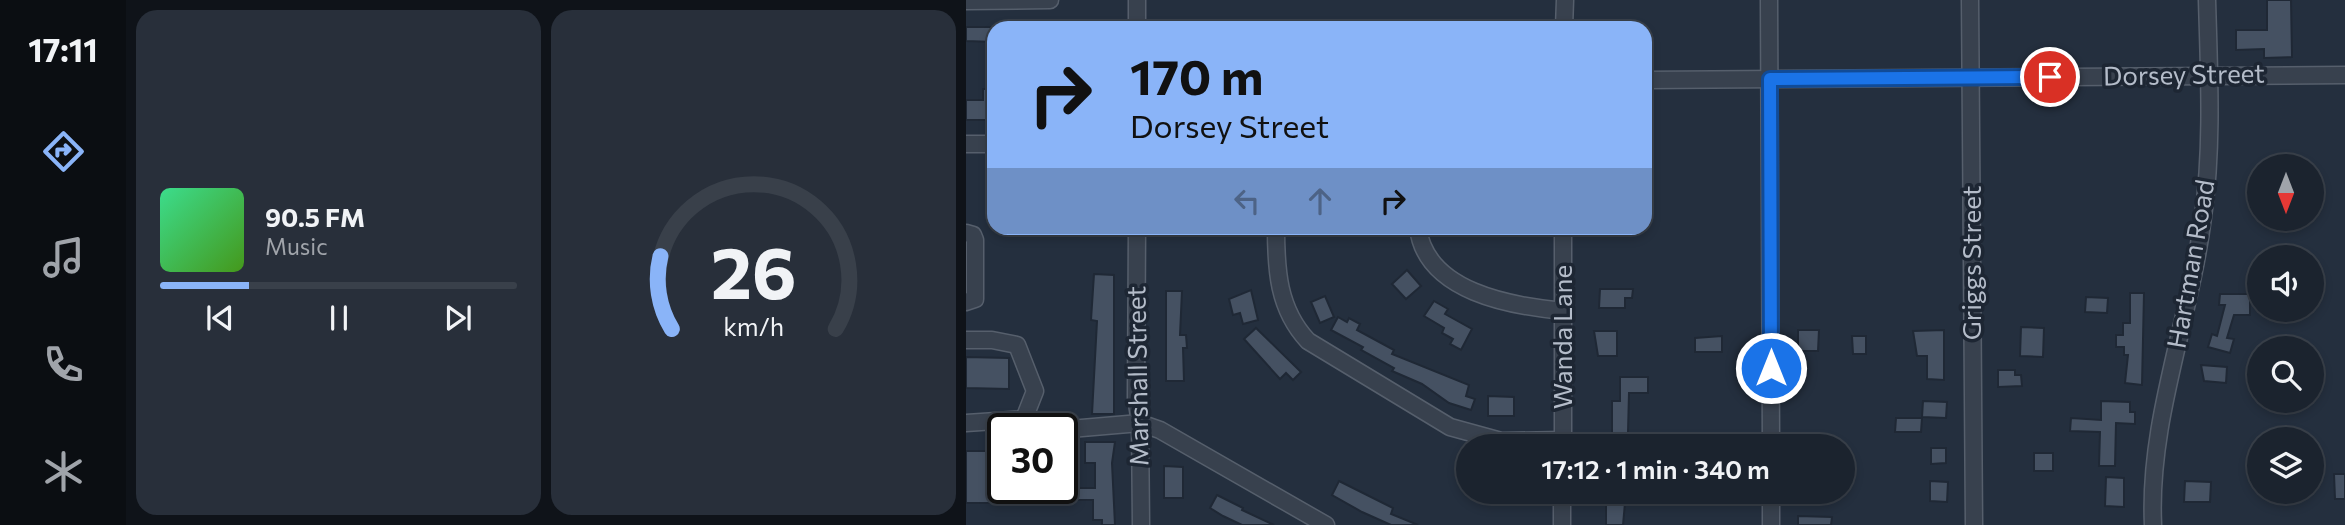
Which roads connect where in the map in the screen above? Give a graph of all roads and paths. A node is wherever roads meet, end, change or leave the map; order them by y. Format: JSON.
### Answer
{"nodes":[{"id":1,"x":1050,"y":0,"type":"edge"},
{"id":2,"x":1137,"y":0,"type":"edge"},
{"id":3,"x":1565,"y":0,"type":"edge"},
{"id":4,"x":1769,"y":0,"type":"edge"},
{"id":5,"x":1970,"y":0,"type":"edge"},
{"id":6,"x":2207,"y":0,"type":"edge"},
{"id":7,"x":966,"y":1,"type":"edge"},
{"id":8,"x":1137,"y":21,"type":"edge"},
{"id":9,"x":1564,"y":21,"type":"edge"},
{"id":10,"x":2209,"y":74,"type":"junction"},
{"id":11,"x":2345,"y":75,"type":"edge"},
{"id":12,"x":1770,"y":79,"type":"junction"},
{"id":13,"x":1970,"y":79,"type":"junction"},
{"id":14,"x":1652,"y":80,"type":"edge"},
{"id":15,"x":966,"y":144,"type":"edge"},
{"id":16,"x":987,"y":144,"type":"edge"},
{"id":17,"x":966,"y":233,"type":"edge"},
{"id":18,"x":1137,"y":235,"type":"edge"},
{"id":19,"x":1276,"y":235,"type":"edge"},
{"id":20,"x":1420,"y":235,"type":"edge"},
{"id":21,"x":1563,"y":235,"type":"edge"},
{"id":22,"x":966,"y":302,"type":"edge"},
{"id":23,"x":1563,"y":311,"type":"junction"},
{"id":24,"x":966,"y":340,"type":"edge"},
{"id":25,"x":966,"y":423,"type":"edge"},
{"id":26,"x":1140,"y":423,"type":"junction"},
{"id":27,"x":1078,"y":428,"type":"edge"},
{"id":28,"x":1476,"y":434,"type":"edge"},
{"id":29,"x":1563,"y":434,"type":"edge"},
{"id":30,"x":1771,"y":434,"type":"edge"},
{"id":31,"x":1562,"y":504,"type":"edge"},
{"id":32,"x":1771,"y":504,"type":"edge"},
{"id":33,"x":1141,"y":525,"type":"edge"},
{"id":34,"x":1326,"y":525,"type":"edge"},
{"id":35,"x":1562,"y":525,"type":"edge"},
{"id":36,"x":1771,"y":525,"type":"edge"},
{"id":37,"x":1974,"y":525,"type":"edge"},
{"id":38,"x":2153,"y":525,"type":"edge"}],
"edges":[{"from":1,"to":7,"type":"street"},
{"from":2,"to":8,"type":"street"},
{"from":3,"to":9,"type":"street"},
{"from":4,"to":12,"type":"street"},
{"from":5,"to":13,"type":"street","name":"Griggs Street"},
{"from":6,"to":10,"type":"street","name":"Hartman Road"},
{"from":10,"to":11,"type":"street","name":"Dorsey Street"},
{"from":10,"to":13,"type":"street","name":"Dorsey Street"},
{"from":10,"to":38,"type":"street","name":"Hartman Road"},
{"from":12,"to":13,"type":"street","name":"Dorsey Street"},
{"from":12,"to":14,"type":"street","name":"Dorsey Street"},
{"from":12,"to":30,"type":"street"},
{"from":13,"to":37,"type":"street","name":"Griggs Street"},
{"from":15,"to":16,"type":"street"},
{"from":17,"to":22,"type":"street"},
{"from":18,"to":26,"type":"street","name":"Marshall Street"},
{"from":19,"to":28,"type":"street"},
{"from":20,"to":23,"type":"street"},
{"from":21,"to":23,"type":"street","name":"Wanda Lane"},
{"from":23,"to":29,"type":"street","name":"Wanda Lane"},
{"from":24,"to":25,"type":"street"},
{"from":26,"to":27,"type":"street"},
{"from":26,"to":33,"type":"street","name":"Marshall Street"},
{"from":26,"to":34,"type":"street"},
{"from":31,"to":35,"type":"street"},
{"from":32,"to":36,"type":"street"}]}
